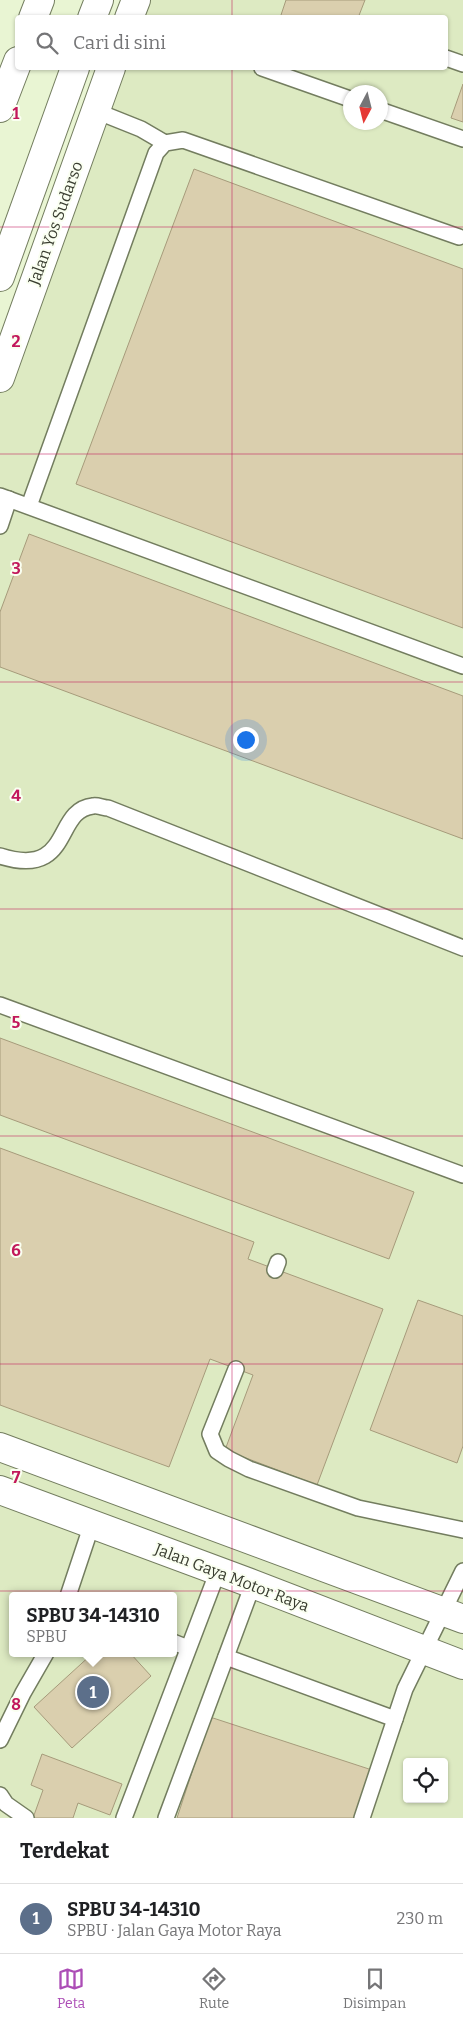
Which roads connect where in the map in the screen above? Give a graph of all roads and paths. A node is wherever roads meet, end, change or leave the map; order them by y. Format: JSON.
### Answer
{"nodes":[{"id":1,"x":40,"y":0,"type":"edge"},
{"id":2,"x":99,"y":0,"type":"edge"},
{"id":3,"x":136,"y":0,"type":"edge"},
{"id":4,"x":34,"y":15,"type":"edge"},
{"id":5,"x":93,"y":15,"type":"edge"},
{"id":6,"x":130,"y":15,"type":"edge"},
{"id":7,"x":448,"y":59,"type":"edge"},
{"id":8,"x":463,"y":64,"type":"edge"},
{"id":9,"x":15,"y":69,"type":"edge"},
{"id":10,"x":74,"y":70,"type":"edge"},
{"id":11,"x":110,"y":70,"type":"edge"},
{"id":12,"x":268,"y":70,"type":"edge"},
{"id":13,"x":343,"y":97,"type":"edge"},
{"id":14,"x":0,"y":108,"type":"edge"},
{"id":15,"x":96,"y":111,"type":"junction"},
{"id":16,"x":388,"y":113,"type":"edge"},
{"id":17,"x":463,"y":139,"type":"edge"},
{"id":18,"x":165,"y":143,"type":"junction"},
{"id":19,"x":459,"y":238,"type":"dead end"},
{"id":20,"x":0,"y":277,"type":"edge"},
{"id":21,"x":0,"y":378,"type":"edge"},
{"id":22,"x":5,"y":497,"type":"edge"},
{"id":23,"x":29,"y":506,"type":"junction"},
{"id":24,"x":0,"y":526,"type":"edge"},
{"id":25,"x":463,"y":666,"type":"edge"},
{"id":26,"x":0,"y":856,"type":"edge"},
{"id":27,"x":463,"y":948,"type":"edge"},
{"id":28,"x":0,"y":1005,"type":"edge"},
{"id":29,"x":463,"y":1175,"type":"edge"},
{"id":30,"x":236,"y":1370,"type":"dead end"},
{"id":31,"x":0,"y":1447,"type":"edge"},
{"id":32,"x":0,"y":1490,"type":"edge"},
{"id":33,"x":92,"y":1524,"type":"junction"},
{"id":34,"x":463,"y":1530,"type":"edge"},
{"id":35,"x":218,"y":1571,"type":"junction"},
{"id":36,"x":463,"y":1571,"type":"edge"},
{"id":37,"x":253,"y":1584,"type":"junction"},
{"id":38,"x":69,"y":1592,"type":"edge"},
{"id":39,"x":453,"y":1616,"type":"edge"},
{"id":40,"x":177,"y":1644,"type":"edge"},
{"id":41,"x":188,"y":1648,"type":"junction"},
{"id":42,"x":423,"y":1650,"type":"junction"},
{"id":43,"x":44,"y":1657,"type":"edge"},
{"id":44,"x":226,"y":1657,"type":"junction"},
{"id":45,"x":463,"y":1665,"type":"edge"},
{"id":46,"x":395,"y":1719,"type":"junction"},
{"id":47,"x":0,"y":1740,"type":"edge"},
{"id":48,"x":0,"y":1795,"type":"edge"},
{"id":49,"x":26,"y":1818,"type":"edge"},
{"id":50,"x":124,"y":1818,"type":"edge"},
{"id":51,"x":166,"y":1818,"type":"edge"},
{"id":52,"x":362,"y":1818,"type":"edge"}],
"edges":[{"from":1,"to":4,"type":"main road"},
{"from":2,"to":5,"type":"main road"},
{"from":3,"to":6,"type":"main road"},
{"from":7,"to":8,"type":"lane"},
{"from":9,"to":14,"type":"main road"},
{"from":10,"to":20,"type":"main road"},
{"from":11,"to":15,"type":"main road","name":"Jalan Yos Sudarso"},
{"from":12,"to":13,"type":"lane"},
{"from":15,"to":18,"type":"lane"},
{"from":15,"to":21,"type":"main road","name":"Jalan Yos Sudarso"},
{"from":16,"to":17,"type":"lane"},
{"from":18,"to":19,"type":"lane"},
{"from":18,"to":23,"type":"lane"},
{"from":22,"to":23,"type":"lane"},
{"from":22,"to":24,"type":"lane"},
{"from":23,"to":25,"type":"lane"},
{"from":26,"to":27,"type":"lane"},
{"from":28,"to":29,"type":"lane"},
{"from":30,"to":34,"type":"lane"},
{"from":31,"to":39,"type":"main road"},
{"from":32,"to":33,"type":"main road","name":"Jalan Gaya Motor Raya"},
{"from":33,"to":35,"type":"main road","name":"Jalan Gaya Motor Raya"},
{"from":33,"to":38,"type":"lane"},
{"from":35,"to":37,"type":"main road","name":"Jalan Gaya Motor Raya"},
{"from":35,"to":41,"type":"lane"},
{"from":36,"to":39,"type":"lane"},
{"from":37,"to":42,"type":"main road","name":"Jalan Gaya Motor Raya"},
{"from":37,"to":44,"type":"lane"},
{"from":39,"to":42,"type":"lane"},
{"from":40,"to":41,"type":"lane"},
{"from":41,"to":50,"type":"lane"},
{"from":42,"to":45,"type":"main road","name":"Jalan Gaya Motor Raya"},
{"from":42,"to":46,"type":"lane"},
{"from":43,"to":47,"type":"lane"},
{"from":44,"to":46,"type":"lane"},
{"from":44,"to":51,"type":"lane"},
{"from":46,"to":52,"type":"lane"},
{"from":48,"to":49,"type":"lane"}]}
